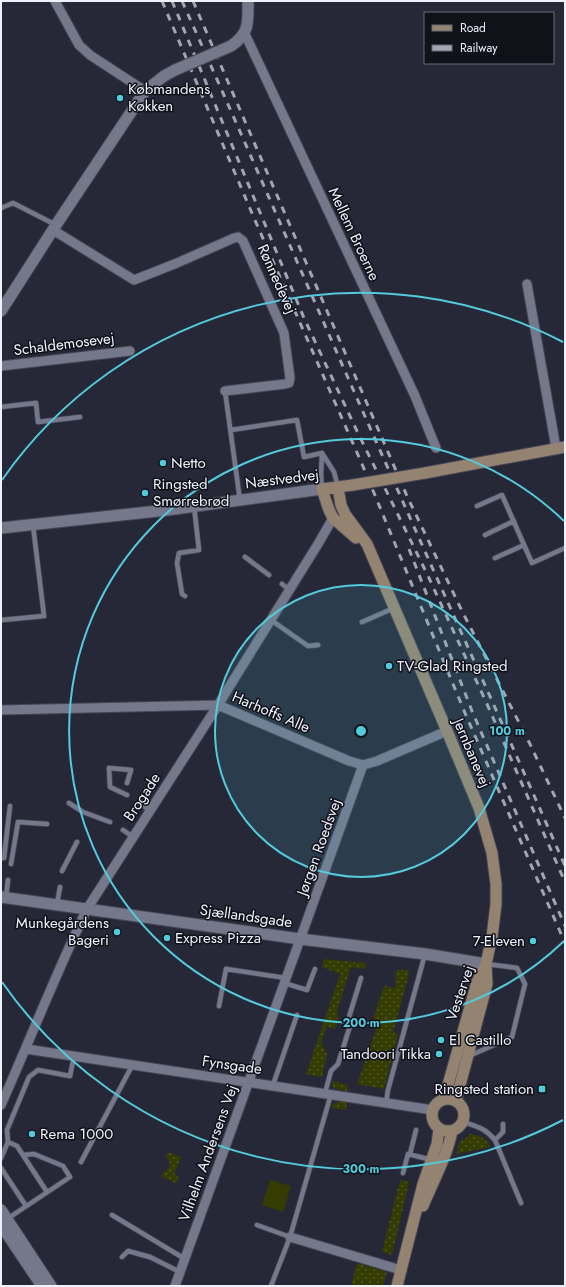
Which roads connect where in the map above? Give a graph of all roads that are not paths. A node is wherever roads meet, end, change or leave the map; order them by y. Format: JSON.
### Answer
{"nodes":[{"id":1,"x":55,"y":1,"type":"edge"},
{"id":2,"x":248,"y":1,"type":"edge"},
{"id":3,"x":245,"y":34,"type":"junction"},
{"id":4,"x":145,"y":91,"type":"junction"},
{"id":5,"x":1,"y":208,"type":"edge"},
{"id":6,"x":54,"y":228,"type":"junction"},
{"id":7,"x":527,"y":284,"type":"dead end"},
{"id":8,"x":1,"y":311,"type":"edge"},
{"id":9,"x":130,"y":351,"type":"dead end"},
{"id":10,"x":1,"y":366,"type":"edge"},
{"id":11,"x":225,"y":391,"type":"joint"},
{"id":12,"x":1,"y":407,"type":"edge"},
{"id":13,"x":80,"y":417,"type":"dead end"},
{"id":14,"x":231,"y":430,"type":"junction"},
{"id":15,"x":436,"y":448,"type":"dead end"},
{"id":16,"x":562,"y":449,"type":"edge"},
{"id":17,"x":322,"y":453,"type":"junction"},
{"id":18,"x":338,"y":488,"type":"junction"},
{"id":19,"x":322,"y":489,"type":"junction"},
{"id":20,"x":240,"y":500,"type":"junction"},
{"id":21,"x":194,"y":506,"type":"junction"},
{"id":22,"x":477,"y":506,"type":"dead end"},
{"id":23,"x":333,"y":518,"type":"junction"},
{"id":24,"x":514,"y":521,"type":"junction"},
{"id":25,"x":33,"y":524,"type":"junction"},
{"id":26,"x":1,"y":528,"type":"edge"},
{"id":27,"x":484,"y":535,"type":"dead end"},
{"id":28,"x":524,"y":545,"type":"junction"},
{"id":29,"x":565,"y":548,"type":"edge"},
{"id":30,"x":245,"y":557,"type":"dead end"},
{"id":31,"x":495,"y":558,"type":"dead end"},
{"id":32,"x":375,"y":564,"type":"junction"},
{"id":33,"x":269,"y":575,"type":"dead end"},
{"id":34,"x":282,"y":584,"type":"dead end"},
{"id":35,"x":290,"y":590,"type":"junction"},
{"id":36,"x":186,"y":596,"type":"dead end"},
{"id":37,"x":394,"y":608,"type":"junction"},
{"id":38,"x":2,"y":620,"type":"dead end"},
{"id":39,"x":271,"y":620,"type":"junction"},
{"id":40,"x":362,"y":622,"type":"dead end"},
{"id":41,"x":318,"y":645,"type":"dead end"},
{"id":42,"x":218,"y":705,"type":"junction"},
{"id":43,"x":1,"y":710,"type":"edge"},
{"id":44,"x":447,"y":731,"type":"junction"},
{"id":45,"x":363,"y":765,"type":"junction"},
{"id":46,"x":127,"y":783,"type":"dead end"},
{"id":47,"x":127,"y":795,"type":"dead end"},
{"id":48,"x":69,"y":803,"type":"dead end"},
{"id":49,"x":140,"y":803,"type":"dead end"},
{"id":50,"x":10,"y":806,"type":"dead end"},
{"id":51,"x":150,"y":811,"type":"junction"},
{"id":52,"x":110,"y":822,"type":"dead end"},
{"id":53,"x":47,"y":824,"type":"dead end"},
{"id":54,"x":123,"y":830,"type":"dead end"},
{"id":55,"x":133,"y":837,"type":"junction"},
{"id":56,"x":77,"y":842,"type":"dead end"},
{"id":57,"x":2,"y":858,"type":"edge"},
{"id":58,"x":12,"y":859,"type":"junction"},
{"id":59,"x":11,"y":864,"type":"dead end"},
{"id":60,"x":62,"y":871,"type":"dead end"},
{"id":61,"x":8,"y":880,"type":"dead end"},
{"id":62,"x":60,"y":887,"type":"dead end"},
{"id":63,"x":3,"y":897,"type":"edge"},
{"id":64,"x":56,"y":904,"type":"junction"},
{"id":65,"x":87,"y":909,"type":"junction"},
{"id":66,"x":300,"y":939,"type":"junction"},
{"id":67,"x":424,"y":954,"type":"junction"},
{"id":68,"x":486,"y":964,"type":"junction"},
{"id":69,"x":316,"y":968,"type":"dead end"},
{"id":70,"x":361,"y":978,"type":"dead end"},
{"id":71,"x":285,"y":980,"type":"junction"},
{"id":72,"x":219,"y":1006,"type":"dead end"},
{"id":73,"x":297,"y":1015,"type":"dead end"},
{"id":74,"x":26,"y":1049,"type":"junction"},
{"id":75,"x":74,"y":1056,"type":"junction"},
{"id":76,"x":468,"y":1056,"type":"junction"},
{"id":77,"x":133,"y":1064,"type":"junction"},
{"id":78,"x":249,"y":1082,"type":"junction"},
{"id":79,"x":273,"y":1085,"type":"junction"},
{"id":80,"x":328,"y":1093,"type":"junction"},
{"id":81,"x":444,"y":1099,"type":"junction"},
{"id":82,"x":456,"y":1100,"type":"junction"},
{"id":83,"x":386,"y":1103,"type":"junction"},
{"id":84,"x":1,"y":1105,"type":"edge"},
{"id":85,"x":433,"y":1110,"type":"junction"},
{"id":86,"x":463,"y":1122,"type":"junction"},
{"id":87,"x":503,"y":1124,"type":"dead end"},
{"id":88,"x":439,"y":1129,"type":"junction"},
{"id":89,"x":416,"y":1130,"type":"dead end"},
{"id":90,"x":452,"y":1131,"type":"junction"},
{"id":91,"x":495,"y":1140,"type":"junction"},
{"id":92,"x":8,"y":1142,"type":"junction"},
{"id":93,"x":410,"y":1154,"type":"junction"},
{"id":94,"x":23,"y":1155,"type":"junction"},
{"id":95,"x":1,"y":1158,"type":"edge"},
{"id":96,"x":432,"y":1160,"type":"junction"},
{"id":97,"x":81,"y":1162,"type":"dead end"},
{"id":98,"x":1,"y":1168,"type":"edge"},
{"id":99,"x":403,"y":1173,"type":"dead end"},
{"id":100,"x":47,"y":1192,"type":"junction"},
{"id":101,"x":521,"y":1203,"type":"dead end"},
{"id":102,"x":26,"y":1206,"type":"junction"},
{"id":103,"x":112,"y":1215,"type":"dead end"},
{"id":104,"x":2,"y":1218,"type":"edge"},
{"id":105,"x":257,"y":1225,"type":"dead end"},
{"id":106,"x":413,"y":1226,"type":"junction"},
{"id":107,"x":290,"y":1237,"type":"junction"},
{"id":108,"x":122,"y":1257,"type":"dead end"},
{"id":109,"x":185,"y":1259,"type":"junction"},
{"id":110,"x":401,"y":1270,"type":"junction"},
{"id":111,"x":180,"y":1272,"type":"junction"},
{"id":112,"x":42,"y":1286,"type":"edge"},
{"id":113,"x":51,"y":1286,"type":"edge"},
{"id":114,"x":175,"y":1286,"type":"edge"},
{"id":115,"x":272,"y":1286,"type":"edge"},
{"id":116,"x":397,"y":1286,"type":"edge"}],
"edges":[{"from":1,"to":4,"type":"street"},
{"from":2,"to":3,"type":"street"},
{"from":3,"to":4,"type":"street","bridge":true},
{"from":3,"to":15,"type":"street","name":"Mellem Broerne"},
{"from":4,"to":6,"type":"street"},
{"from":5,"to":6,"type":"lane"},
{"from":6,"to":8,"type":"street"},
{"from":6,"to":11,"type":"street","name":"Rønnedevej"},
{"from":7,"to":16,"type":"street"},
{"from":9,"to":10,"type":"street","name":"Schaldemosevej"},
{"from":11,"to":14,"type":"lane"},
{"from":12,"to":13,"type":"lane"},
{"from":14,"to":17,"type":"lane"},
{"from":14,"to":20,"type":"lane"},
{"from":16,"to":18,"type":"main road","name":"Næstvedvej","bridge":true},
{"from":17,"to":18,"type":"lane"},
{"from":17,"to":19,"type":"lane"},
{"from":18,"to":19,"type":"main road","name":"Næstvedvej"},
{"from":18,"to":32,"type":"main road","name":"Jernbanevej"},
{"from":19,"to":20,"type":"street","name":"Næstvedvej"},
{"from":19,"to":23,"type":"main road","name":"Jernbanevej"},
{"from":20,"to":21,"type":"street","name":"Næstvedvej"},
{"from":21,"to":25,"type":"street","name":"Næstvedvej"},
{"from":21,"to":36,"type":"lane"},
{"from":22,"to":24,"type":"lane"},
{"from":23,"to":32,"type":"main road","name":"Jernbanevej"},
{"from":23,"to":35,"type":"street","name":"Brogade"},
{"from":24,"to":27,"type":"lane"},
{"from":24,"to":28,"type":"lane"},
{"from":25,"to":26,"type":"street","name":"Næstvedvej"},
{"from":25,"to":38,"type":"lane"},
{"from":28,"to":29,"type":"lane"},
{"from":28,"to":31,"type":"lane"},
{"from":30,"to":33,"type":"lane"},
{"from":32,"to":37,"type":"main road","name":"Jernbanevej"},
{"from":34,"to":35,"type":"lane"},
{"from":35,"to":39,"type":"street","name":"Brogade"},
{"from":37,"to":40,"type":"lane"},
{"from":37,"to":44,"type":"main road","name":"Jernbanevej"},
{"from":39,"to":41,"type":"lane"},
{"from":39,"to":42,"type":"street","name":"Brogade"},
{"from":42,"to":43,"type":"street","name":"Harhoffs Alle"},
{"from":42,"to":45,"type":"street","name":"Harhoffs Alle"},
{"from":42,"to":51,"type":"street","name":"Brogade"},
{"from":44,"to":45,"type":"street"},
{"from":44,"to":68,"type":"main road","name":"Jernbanevej"},
{"from":45,"to":66,"type":"street","name":"Jørgen Roedsvej"},
{"from":46,"to":47,"type":"lane"},
{"from":48,"to":52,"type":"lane"},
{"from":49,"to":51,"type":"lane"},
{"from":50,"to":57,"type":"lane"},
{"from":51,"to":55,"type":"street","name":"Brogade"},
{"from":53,"to":58,"type":"lane"},
{"from":54,"to":55,"type":"lane"},
{"from":55,"to":65,"type":"street","name":"Brogade"},
{"from":56,"to":60,"type":"lane"},
{"from":57,"to":58,"type":"lane"},
{"from":58,"to":59,"type":"lane"},
{"from":61,"to":63,"type":"lane"},
{"from":62,"to":64,"type":"lane"},
{"from":63,"to":64,"type":"street","name":"Sjællandsgade"},
{"from":64,"to":65,"type":"street","name":"Sjællandsgade"},
{"from":65,"to":66,"type":"street","name":"Sjællandsgade"},
{"from":65,"to":74,"type":"street","name":"Brogade"},
{"from":66,"to":67,"type":"street","name":"Sjællandsgade"},
{"from":66,"to":71,"type":"street","name":"Vilhelm Andersens Vej"},
{"from":67,"to":68,"type":"street","name":"Sjællandsgade"},
{"from":67,"to":83,"type":"lane"},
{"from":68,"to":76,"type":"main road","name":"Vestervej"},
{"from":68,"to":76,"type":"lane"},
{"from":68,"to":81,"type":"main road","name":"Vestervej"},
{"from":69,"to":71,"type":"lane"},
{"from":70,"to":80,"type":"lane"},
{"from":71,"to":72,"type":"lane"},
{"from":71,"to":78,"type":"street","name":"Vilhelm Andersens Vej"},
{"from":73,"to":79,"type":"lane"},
{"from":74,"to":75,"type":"street","name":"Fynsgade"},
{"from":74,"to":84,"type":"street","name":"Brogade"},
{"from":75,"to":77,"type":"street","name":"Fynsgade"},
{"from":75,"to":92,"type":"lane"},
{"from":76,"to":82,"type":"main road","name":"Vestervej"},
{"from":77,"to":78,"type":"street","name":"Fynsgade"},
{"from":77,"to":97,"type":"lane"},
{"from":78,"to":79,"type":"street","name":"Fynsgade"},
{"from":78,"to":109,"type":"street","name":"Vilhelm Andersens Vej"},
{"from":79,"to":80,"type":"street","name":"Fynsgade"},
{"from":80,"to":83,"type":"street","name":"Fynsgade"},
{"from":80,"to":107,"type":"lane"},
{"from":81,"to":82,"type":"main road"},
{"from":81,"to":85,"type":"main road"},
{"from":82,"to":86,"type":"main road"},
{"from":83,"to":85,"type":"street","name":"Fynsgade"},
{"from":85,"to":88,"type":"main road"},
{"from":86,"to":90,"type":"main road"},
{"from":86,"to":91,"type":"lane"},
{"from":87,"to":91,"type":"lane"},
{"from":88,"to":90,"type":"main road"},
{"from":88,"to":96,"type":"main road"},
{"from":89,"to":93,"type":"lane"},
{"from":90,"to":106,"type":"main road"},
{"from":91,"to":101,"type":"lane"},
{"from":92,"to":94,"type":"lane"},
{"from":92,"to":95,"type":"lane"},
{"from":93,"to":96,"type":"lane"},
{"from":93,"to":99,"type":"lane"},
{"from":94,"to":100,"type":"lane"},
{"from":94,"to":100,"type":"lane"},
{"from":96,"to":106,"type":"main road"},
{"from":98,"to":102,"type":"lane"},
{"from":100,"to":102,"type":"lane"},
{"from":102,"to":104,"type":"lane"},
{"from":103,"to":109,"type":"lane"},
{"from":104,"to":112,"type":"street"},
{"from":104,"to":113,"type":"street"},
{"from":105,"to":107,"type":"lane"},
{"from":106,"to":110,"type":"main road"},
{"from":107,"to":110,"type":"street"},
{"from":107,"to":115,"type":"lane"},
{"from":108,"to":111,"type":"lane"},
{"from":109,"to":111,"type":"street","name":"Vilhelm Andersens Vej"},
{"from":110,"to":116,"type":"main road"},
{"from":111,"to":114,"type":"street","name":"Vilhelm Andersens Vej"}]}
